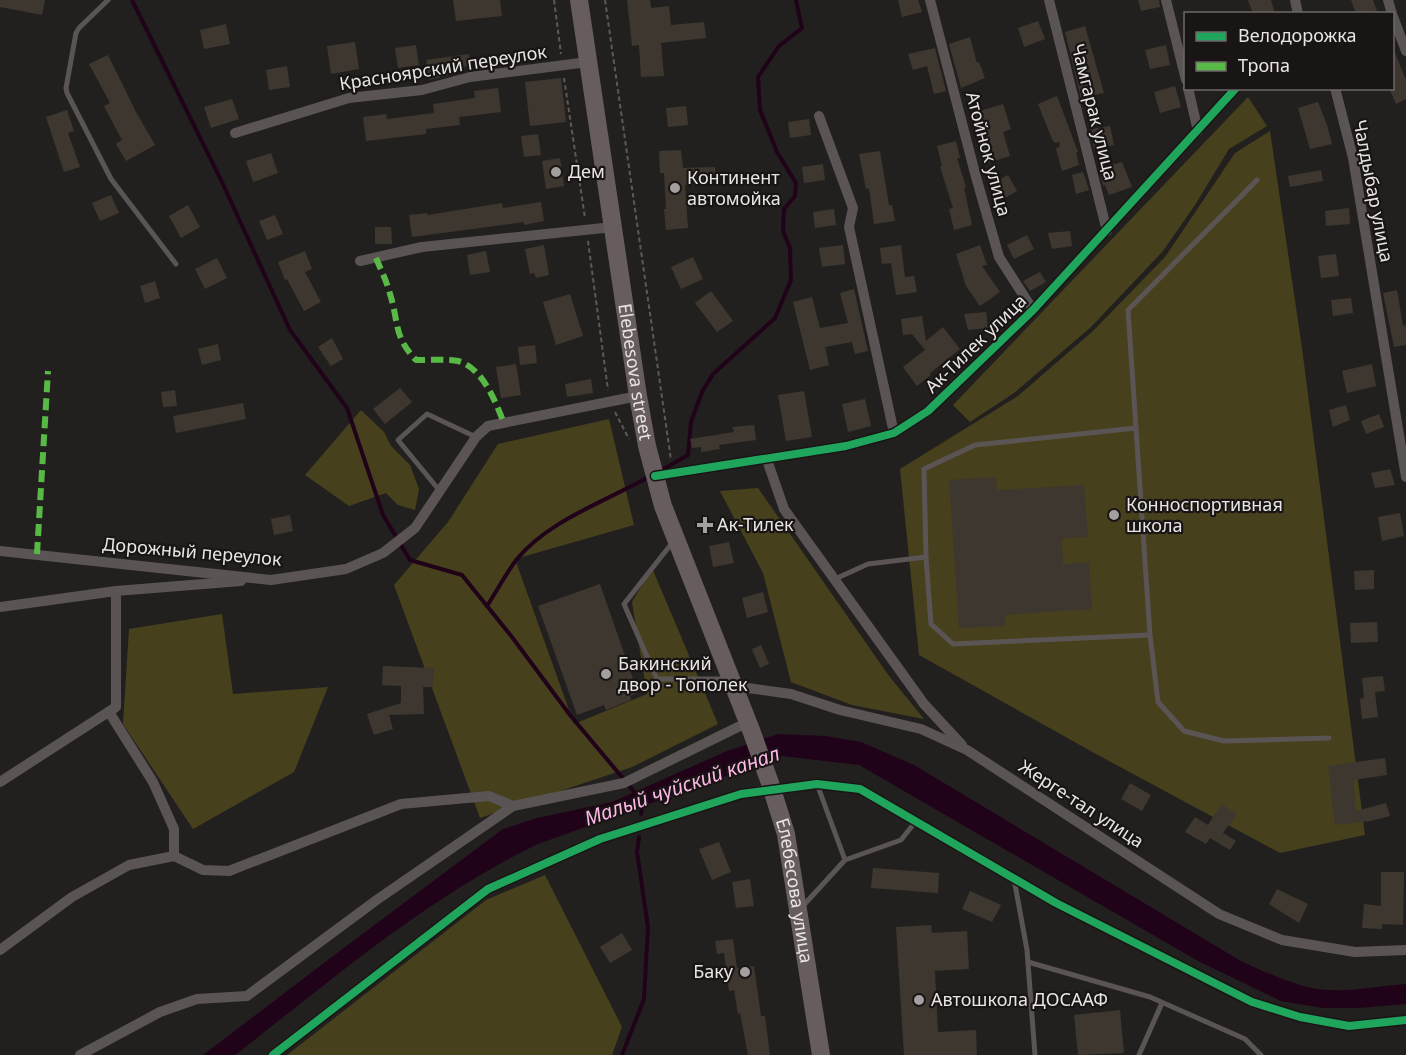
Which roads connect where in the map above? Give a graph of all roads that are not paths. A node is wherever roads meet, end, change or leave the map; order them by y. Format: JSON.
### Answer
{"nodes":[{"id":1,"x":108,"y":0,"type":"edge"},
{"id":2,"x":579,"y":0,"type":"edge"},
{"id":3,"x":930,"y":0,"type":"edge"},
{"id":4,"x":1049,"y":0,"type":"edge"},
{"id":5,"x":1166,"y":0,"type":"edge"},
{"id":6,"x":1394,"y":19,"type":"edge"},
{"id":7,"x":1406,"y":51,"type":"edge"},
{"id":8,"x":588,"y":62,"type":"junction"},
{"id":9,"x":1184,"y":76,"type":"edge"},
{"id":10,"x":1188,"y":90,"type":"edge"},
{"id":11,"x":1234,"y":90,"type":"edge"},
{"id":12,"x":1336,"y":90,"type":"edge"},
{"id":13,"x":819,"y":116,"type":"dead end"},
{"id":14,"x":1198,"y":130,"type":"junction"},
{"id":15,"x":235,"y":133,"type":"dead end"},
{"id":16,"x":1257,"y":180,"type":"dead end"},
{"id":17,"x":613,"y":227,"type":"junction"},
{"id":18,"x":1107,"y":231,"type":"junction"},
{"id":19,"x":360,"y":261,"type":"dead end"},
{"id":20,"x":176,"y":264,"type":"dead end"},
{"id":21,"x":1032,"y":310,"type":"junction"},
{"id":22,"x":638,"y":396,"type":"junction"},
{"id":23,"x":1136,"y":428,"type":"junction"},
{"id":24,"x":894,"y":433,"type":"junction"},
{"id":25,"x":476,"y":437,"type":"junction"},
{"id":26,"x":767,"y":460,"type":"junction"},
{"id":27,"x":655,"y":476,"type":"junction"},
{"id":28,"x":1406,"y":477,"type":"edge"},
{"id":29,"x":441,"y":491,"type":"junction"},
{"id":30,"x":676,"y":538,"type":"junction"},
{"id":31,"x":0,"y":551,"type":"edge"},
{"id":32,"x":926,"y":557,"type":"junction"},
{"id":33,"x":271,"y":579,"type":"junction"},
{"id":34,"x":835,"y":579,"type":"junction"},
{"id":35,"x":116,"y":591,"type":"junction"},
{"id":36,"x":0,"y":607,"type":"edge"},
{"id":37,"x":1150,"y":635,"type":"junction"},
{"id":38,"x":732,"y":682,"type":"junction"},
{"id":39,"x":109,"y":712,"type":"junction"},
{"id":40,"x":750,"y":727,"type":"junction"},
{"id":41,"x":1329,"y":738,"type":"dead end"},
{"id":42,"x":967,"y":750,"type":"junction"},
{"id":43,"x":0,"y":782,"type":"edge"},
{"id":44,"x":817,"y":784,"type":"junction"},
{"id":45,"x":771,"y":786,"type":"junction"},
{"id":46,"x":513,"y":806,"type":"junction"},
{"id":47,"x":916,"y":821,"type":"junction"},
{"id":48,"x":174,"y":856,"type":"junction"},
{"id":49,"x":845,"y":860,"type":"junction"},
{"id":50,"x":1014,"y":878,"type":"junction"},
{"id":51,"x":798,"y":911,"type":"junction"},
{"id":52,"x":0,"y":950,"type":"edge"},
{"id":53,"x":1406,"y":950,"type":"edge"},
{"id":54,"x":1028,"y":963,"type":"junction"},
{"id":55,"x":1162,"y":1003,"type":"junction"},
{"id":56,"x":1406,"y":1020,"type":"edge"},
{"id":57,"x":80,"y":1055,"type":"edge"},
{"id":58,"x":273,"y":1055,"type":"edge"},
{"id":59,"x":821,"y":1055,"type":"edge"},
{"id":60,"x":1035,"y":1055,"type":"edge"},
{"id":61,"x":1139,"y":1055,"type":"edge"},
{"id":62,"x":1261,"y":1055,"type":"edge"}],
"edges":[{"from":1,"to":20,"type":"lane"},
{"from":2,"to":8,"type":"main road","name":"Elebesova street"},
{"from":3,"to":21,"type":"street","name":"Атойнок улица"},
{"from":4,"to":18,"type":"street","name":"Чамгарак улица"},
{"from":5,"to":9,"type":"street"},
{"from":6,"to":7,"type":"street"},
{"from":8,"to":15,"type":"street","name":"Красноярский переулок"},
{"from":8,"to":17,"type":"main road","name":"Elebesova street"},
{"from":10,"to":14,"type":"street"},
{"from":11,"to":14,"type":"street","name":"Ак-Тилек улица"},
{"from":12,"to":28,"type":"street","name":"Чалдыбар улица"},
{"from":13,"to":24,"type":"street"},
{"from":14,"to":18,"type":"street","name":"Ак-Тилек улица"},
{"from":16,"to":23,"type":"lane"},
{"from":17,"to":19,"type":"street"},
{"from":17,"to":22,"type":"main road","name":"Elebesova street"},
{"from":18,"to":21,"type":"street","name":"Ак-Тилек улица"},
{"from":21,"to":24,"type":"street","name":"Ак-Тилек улица"},
{"from":22,"to":25,"type":"street","name":"Дорожный переулок"},
{"from":22,"to":27,"type":"main road","name":"Elebesova street"},
{"from":23,"to":32,"type":"lane"},
{"from":23,"to":37,"type":"lane"},
{"from":24,"to":26,"type":"street","name":"Ак-Тилек улица"},
{"from":25,"to":29,"type":"street","name":"Дорожный переулок"},
{"from":25,"to":29,"type":"lane"},
{"from":26,"to":27,"type":"street","name":"Ак-Тилек улица"},
{"from":26,"to":34,"type":"street"},
{"from":27,"to":30,"type":"main road","name":"Elebesova street"},
{"from":29,"to":33,"type":"street","name":"Дорожный переулок"},
{"from":30,"to":38,"type":"main road","name":"Elebesova street"},
{"from":30,"to":38,"type":"lane"},
{"from":31,"to":33,"type":"street","name":"Дорожный переулок"},
{"from":32,"to":34,"type":"lane"},
{"from":32,"to":37,"type":"lane"},
{"from":33,"to":35,"type":"street"},
{"from":34,"to":42,"type":"street"},
{"from":35,"to":36,"type":"street"},
{"from":35,"to":39,"type":"street"},
{"from":37,"to":41,"type":"lane"},
{"from":38,"to":40,"type":"main road","name":"Elebesova street"},
{"from":38,"to":42,"type":"street","name":"Жерге-тал улица"},
{"from":39,"to":43,"type":"street"},
{"from":39,"to":48,"type":"street"},
{"from":40,"to":45,"type":"main road","name":"Елебесова улица"},
{"from":40,"to":46,"type":"street"},
{"from":42,"to":53,"type":"street","name":"Жерге-тал улица"},
{"from":44,"to":45,"type":"street"},
{"from":44,"to":47,"type":"street"},
{"from":44,"to":49,"type":"lane"},
{"from":45,"to":51,"type":"main road","name":"Елебесова улица"},
{"from":45,"to":58,"type":"street"},
{"from":46,"to":48,"type":"street"},
{"from":46,"to":57,"type":"street"},
{"from":47,"to":49,"type":"lane"},
{"from":47,"to":50,"type":"street"},
{"from":48,"to":52,"type":"street"},
{"from":49,"to":51,"type":"lane"},
{"from":50,"to":54,"type":"lane"},
{"from":50,"to":56,"type":"street"},
{"from":51,"to":59,"type":"main road","name":"Елебесова улица"},
{"from":54,"to":55,"type":"lane"},
{"from":54,"to":60,"type":"lane"},
{"from":55,"to":61,"type":"lane"},
{"from":55,"to":62,"type":"lane"}]}
